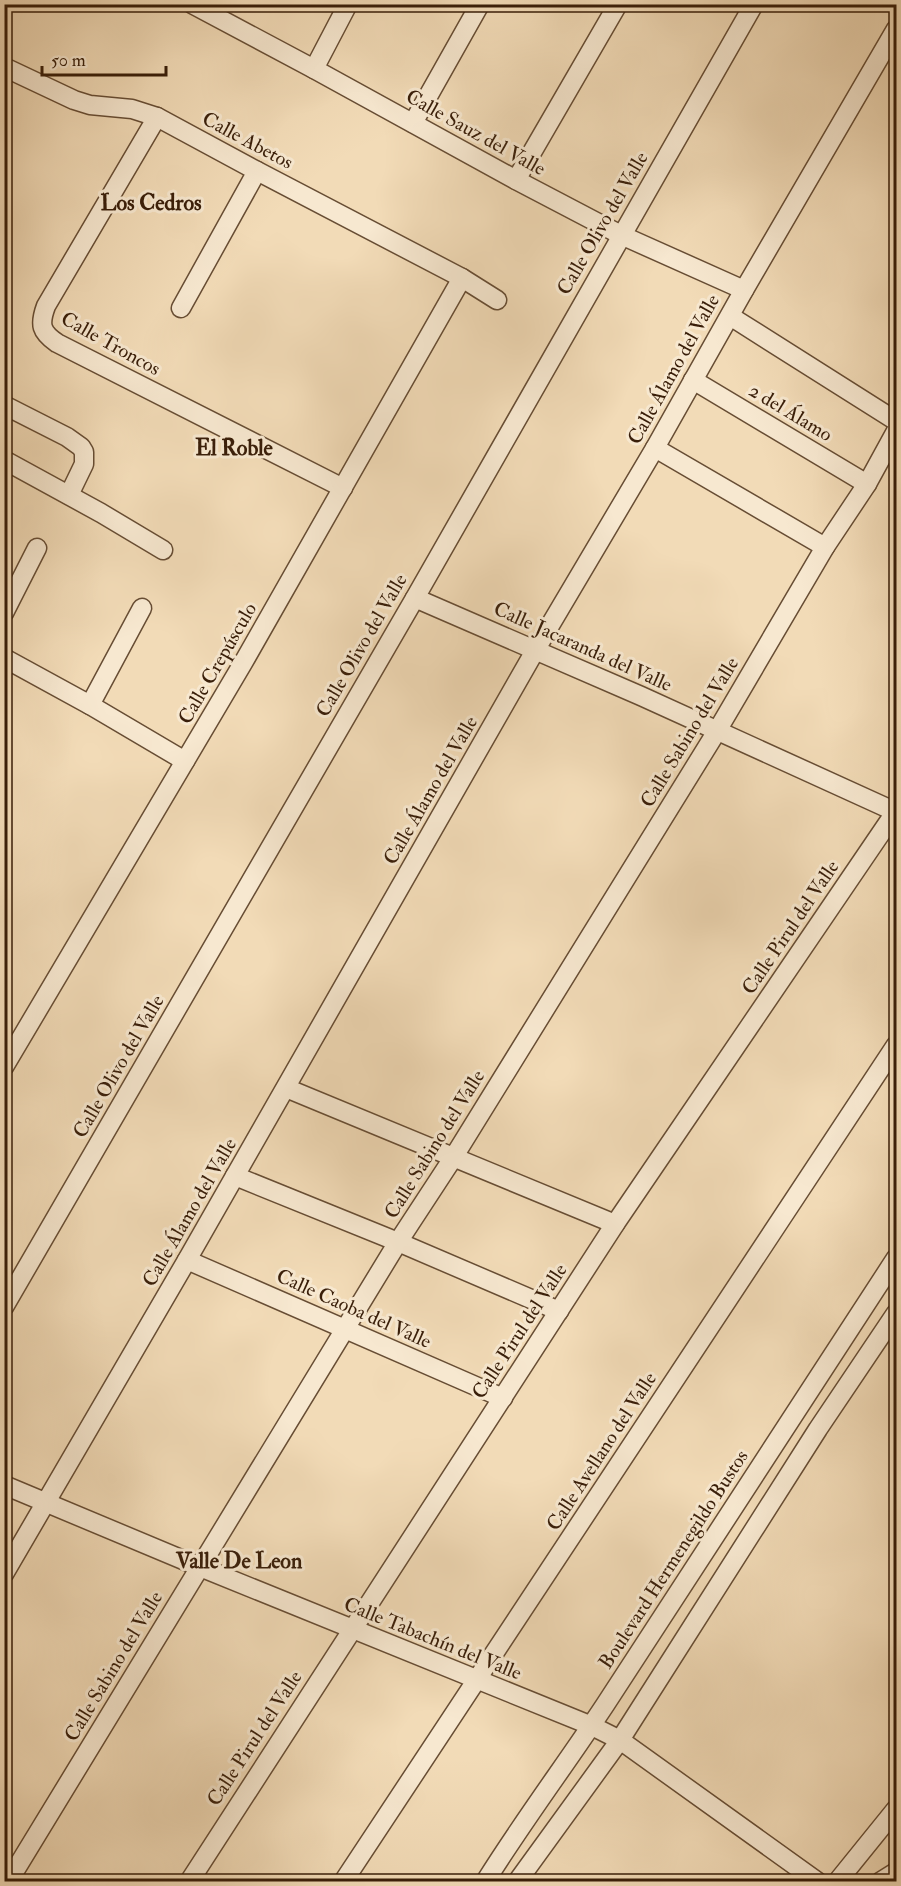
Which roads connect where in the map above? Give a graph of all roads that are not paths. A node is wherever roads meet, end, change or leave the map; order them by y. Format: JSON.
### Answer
{"nodes":[{"id":1,"x":192,"y":4,"type":"edge"},
{"id":2,"x":348,"y":4,"type":"edge"},
{"id":3,"x":480,"y":4,"type":"edge"},
{"id":4,"x":618,"y":4,"type":"edge"},
{"id":5,"x":754,"y":4,"type":"edge"},
{"id":6,"x":213,"y":10,"type":"edge"},
{"id":7,"x":897,"y":29,"type":"edge"},
{"id":8,"x":4,"y":67,"type":"edge"},
{"id":9,"x":314,"y":69,"type":"junction"},
{"id":10,"x":158,"y":117,"type":"junction"},
{"id":11,"x":412,"y":123,"type":"junction"},
{"id":12,"x":257,"y":171,"type":"junction"},
{"id":13,"x":516,"y":180,"type":"junction"},
{"id":14,"x":621,"y":235,"type":"junction"},
{"id":15,"x":462,"y":278,"type":"junction"},
{"id":16,"x":744,"y":290,"type":"junction"},
{"id":17,"x":498,"y":300,"type":"dead end"},
{"id":18,"x":181,"y":308,"type":"dead end"},
{"id":19,"x":730,"y":316,"type":"junction"},
{"id":20,"x":693,"y":380,"type":"junction"},
{"id":21,"x":4,"y":405,"type":"edge"},
{"id":22,"x":897,"y":421,"type":"edge"},
{"id":23,"x":897,"y":431,"type":"edge"},
{"id":24,"x":655,"y":448,"type":"junction"},
{"id":25,"x":4,"y":460,"type":"edge"},
{"id":26,"x":867,"y":484,"type":"junction"},
{"id":27,"x":343,"y":488,"type":"junction"},
{"id":28,"x":69,"y":495,"type":"junction"},
{"id":29,"x":825,"y":547,"type":"junction"},
{"id":30,"x":37,"y":548,"type":"dead end"},
{"id":31,"x":164,"y":550,"type":"dead end"},
{"id":32,"x":415,"y":598,"type":"junction"},
{"id":33,"x":142,"y":608,"type":"dead end"},
{"id":34,"x":4,"y":613,"type":"edge"},
{"id":35,"x":536,"y":649,"type":"junction"},
{"id":36,"x":4,"y":658,"type":"edge"},
{"id":37,"x":90,"y":705,"type":"junction"},
{"id":38,"x":717,"y":731,"type":"junction"},
{"id":39,"x":185,"y":761,"type":"junction"},
{"id":40,"x":896,"y":811,"type":"edge"},
{"id":41,"x":897,"y":1045,"type":"edge"},
{"id":42,"x":4,"y":1067,"type":"edge"},
{"id":43,"x":286,"y":1088,"type":"junction"},
{"id":44,"x":453,"y":1158,"type":"junction"},
{"id":45,"x":235,"y":1176,"type":"junction"},
{"id":46,"x":615,"y":1224,"type":"junction"},
{"id":47,"x":398,"y":1242,"type":"junction"},
{"id":48,"x":897,"y":1258,"type":"edge"},
{"id":49,"x":188,"y":1260,"type":"junction"},
{"id":50,"x":4,"y":1307,"type":"edge"},
{"id":51,"x":559,"y":1311,"type":"junction"},
{"id":52,"x":897,"y":1313,"type":"edge"},
{"id":53,"x":346,"y":1329,"type":"junction"},
{"id":54,"x":503,"y":1398,"type":"junction"},
{"id":55,"x":4,"y":1485,"type":"edge"},
{"id":56,"x":46,"y":1502,"type":"junction"},
{"id":57,"x":200,"y":1567,"type":"junction"},
{"id":58,"x":4,"y":1574,"type":"edge"},
{"id":59,"x":351,"y":1629,"type":"junction"},
{"id":60,"x":477,"y":1680,"type":"junction"},
{"id":61,"x":592,"y":1726,"type":"junction"},
{"id":62,"x":620,"y":1740,"type":"junction"},
{"id":63,"x":897,"y":1809,"type":"edge"},
{"id":64,"x":897,"y":1872,"type":"edge"},
{"id":65,"x":8,"y":1881,"type":"edge"},
{"id":66,"x":189,"y":1881,"type":"edge"},
{"id":67,"x":343,"y":1881,"type":"edge"},
{"id":68,"x":485,"y":1881,"type":"edge"},
{"id":69,"x":517,"y":1881,"type":"edge"},
{"id":70,"x":818,"y":1881,"type":"edge"},
{"id":71,"x":837,"y":1881,"type":"edge"},
{"id":72,"x":880,"y":1881,"type":"edge"}],
"edges":[{"from":1,"to":6,"type":"street","name":"Calle Sauz del Valle"},
{"from":2,"to":9,"type":"street"},
{"from":3,"to":11,"type":"street"},
{"from":4,"to":13,"type":"street"},
{"from":5,"to":14,"type":"street","name":"Calle Olivo del Valle"},
{"from":6,"to":9,"type":"street","name":"Calle Sauz del Valle"},
{"from":7,"to":16,"type":"street","name":"Calle Álamo del Valle"},
{"from":8,"to":10,"type":"street","name":"Calle Abetos"},
{"from":9,"to":11,"type":"street","name":"Calle Sauz del Valle"},
{"from":10,"to":12,"type":"street","name":"Calle Abetos"},
{"from":10,"to":27,"type":"street","name":"Calle Troncos"},
{"from":11,"to":13,"type":"street","name":"Calle Sauz del Valle"},
{"from":12,"to":15,"type":"street","name":"Calle Abetos"},
{"from":12,"to":18,"type":"street"},
{"from":13,"to":14,"type":"street","name":"Calle Sauz del Valle"},
{"from":14,"to":16,"type":"street","name":"Calle Sauz del Valle"},
{"from":14,"to":32,"type":"street","name":"Calle Olivo del Valle"},
{"from":15,"to":17,"type":"street","name":"Calle Abetos"},
{"from":15,"to":27,"type":"street","name":"Calle Crepúsculo"},
{"from":16,"to":19,"type":"street","name":"Calle Álamo del Valle"},
{"from":19,"to":20,"type":"street","name":"Calle Álamo del Valle"},
{"from":19,"to":22,"type":"street"},
{"from":20,"to":24,"type":"street","name":"Calle Álamo del Valle"},
{"from":20,"to":26,"type":"street","name":"2 del Álamo"},
{"from":21,"to":28,"type":"street"},
{"from":23,"to":26,"type":"street","name":"Calle Sabino del Valle"},
{"from":24,"to":29,"type":"street"},
{"from":24,"to":35,"type":"street","name":"Calle Álamo del Valle"},
{"from":25,"to":28,"type":"street"},
{"from":26,"to":29,"type":"street","name":"Calle Sabino del Valle"},
{"from":27,"to":39,"type":"street","name":"Calle Crepúsculo"},
{"from":28,"to":31,"type":"street"},
{"from":29,"to":38,"type":"street","name":"Calle Sabino del Valle"},
{"from":30,"to":34,"type":"street"},
{"from":32,"to":35,"type":"street","name":"Calle Jacaranda del Valle"},
{"from":32,"to":50,"type":"street","name":"Calle Olivo del Valle"},
{"from":33,"to":37,"type":"street"},
{"from":35,"to":38,"type":"street","name":"Calle Jacaranda del Valle"},
{"from":35,"to":43,"type":"street","name":"Calle Álamo del Valle"},
{"from":36,"to":37,"type":"street"},
{"from":37,"to":39,"type":"street"},
{"from":38,"to":40,"type":"street","name":"Calle Jacaranda del Valle"},
{"from":38,"to":44,"type":"street","name":"Calle Sabino del Valle"},
{"from":39,"to":42,"type":"street","name":"Calle Crepúsculo"},
{"from":40,"to":46,"type":"street","name":"Calle Pirul del Valle"},
{"from":41,"to":60,"type":"street","name":"Calle Avellano del Valle"},
{"from":43,"to":44,"type":"street"},
{"from":43,"to":45,"type":"street","name":"Calle Álamo del Valle"},
{"from":44,"to":46,"type":"street"},
{"from":44,"to":47,"type":"street","name":"Calle Sabino del Valle"},
{"from":45,"to":47,"type":"street"},
{"from":45,"to":49,"type":"street","name":"Calle Álamo del Valle"},
{"from":46,"to":51,"type":"street","name":"Calle Pirul del Valle"},
{"from":47,"to":51,"type":"street"},
{"from":47,"to":53,"type":"street","name":"Calle Sabino del Valle"},
{"from":48,"to":61,"type":"street","name":"Boulevard Hermenegildo Bustos"},
{"from":49,"to":53,"type":"street","name":"Calle Caoba del Valle"},
{"from":49,"to":56,"type":"street","name":"Calle Álamo del Valle"},
{"from":51,"to":54,"type":"street","name":"Calle Pirul del Valle"},
{"from":52,"to":62,"type":"street"},
{"from":53,"to":54,"type":"street","name":"Calle Caoba del Valle"},
{"from":53,"to":57,"type":"street","name":"Calle Sabino del Valle"},
{"from":54,"to":59,"type":"street","name":"Calle Pirul del Valle"},
{"from":55,"to":56,"type":"street","name":"Calle Tabachín del Valle"},
{"from":56,"to":57,"type":"street","name":"Calle Tabachín del Valle"},
{"from":56,"to":58,"type":"street","name":"Calle Álamo del Valle"},
{"from":57,"to":59,"type":"street","name":"Calle Tabachín del Valle"},
{"from":57,"to":65,"type":"street","name":"Calle Sabino del Valle"},
{"from":59,"to":60,"type":"street","name":"Calle Tabachín del Valle"},
{"from":59,"to":66,"type":"street","name":"Calle Pirul del Valle"},
{"from":60,"to":61,"type":"street","name":"Calle Tabachín del Valle"},
{"from":60,"to":67,"type":"street","name":"Calle Avellano del Valle"},
{"from":61,"to":62,"type":"street","name":"Calle Tabachín del Valle"},
{"from":61,"to":68,"type":"street","name":"Boulevard Hermenegildo Bustos"},
{"from":62,"to":69,"type":"street"},
{"from":62,"to":70,"type":"street","name":"Calle Tabachín del Valle"},
{"from":63,"to":71,"type":"street"},
{"from":64,"to":72,"type":"street"}]}
